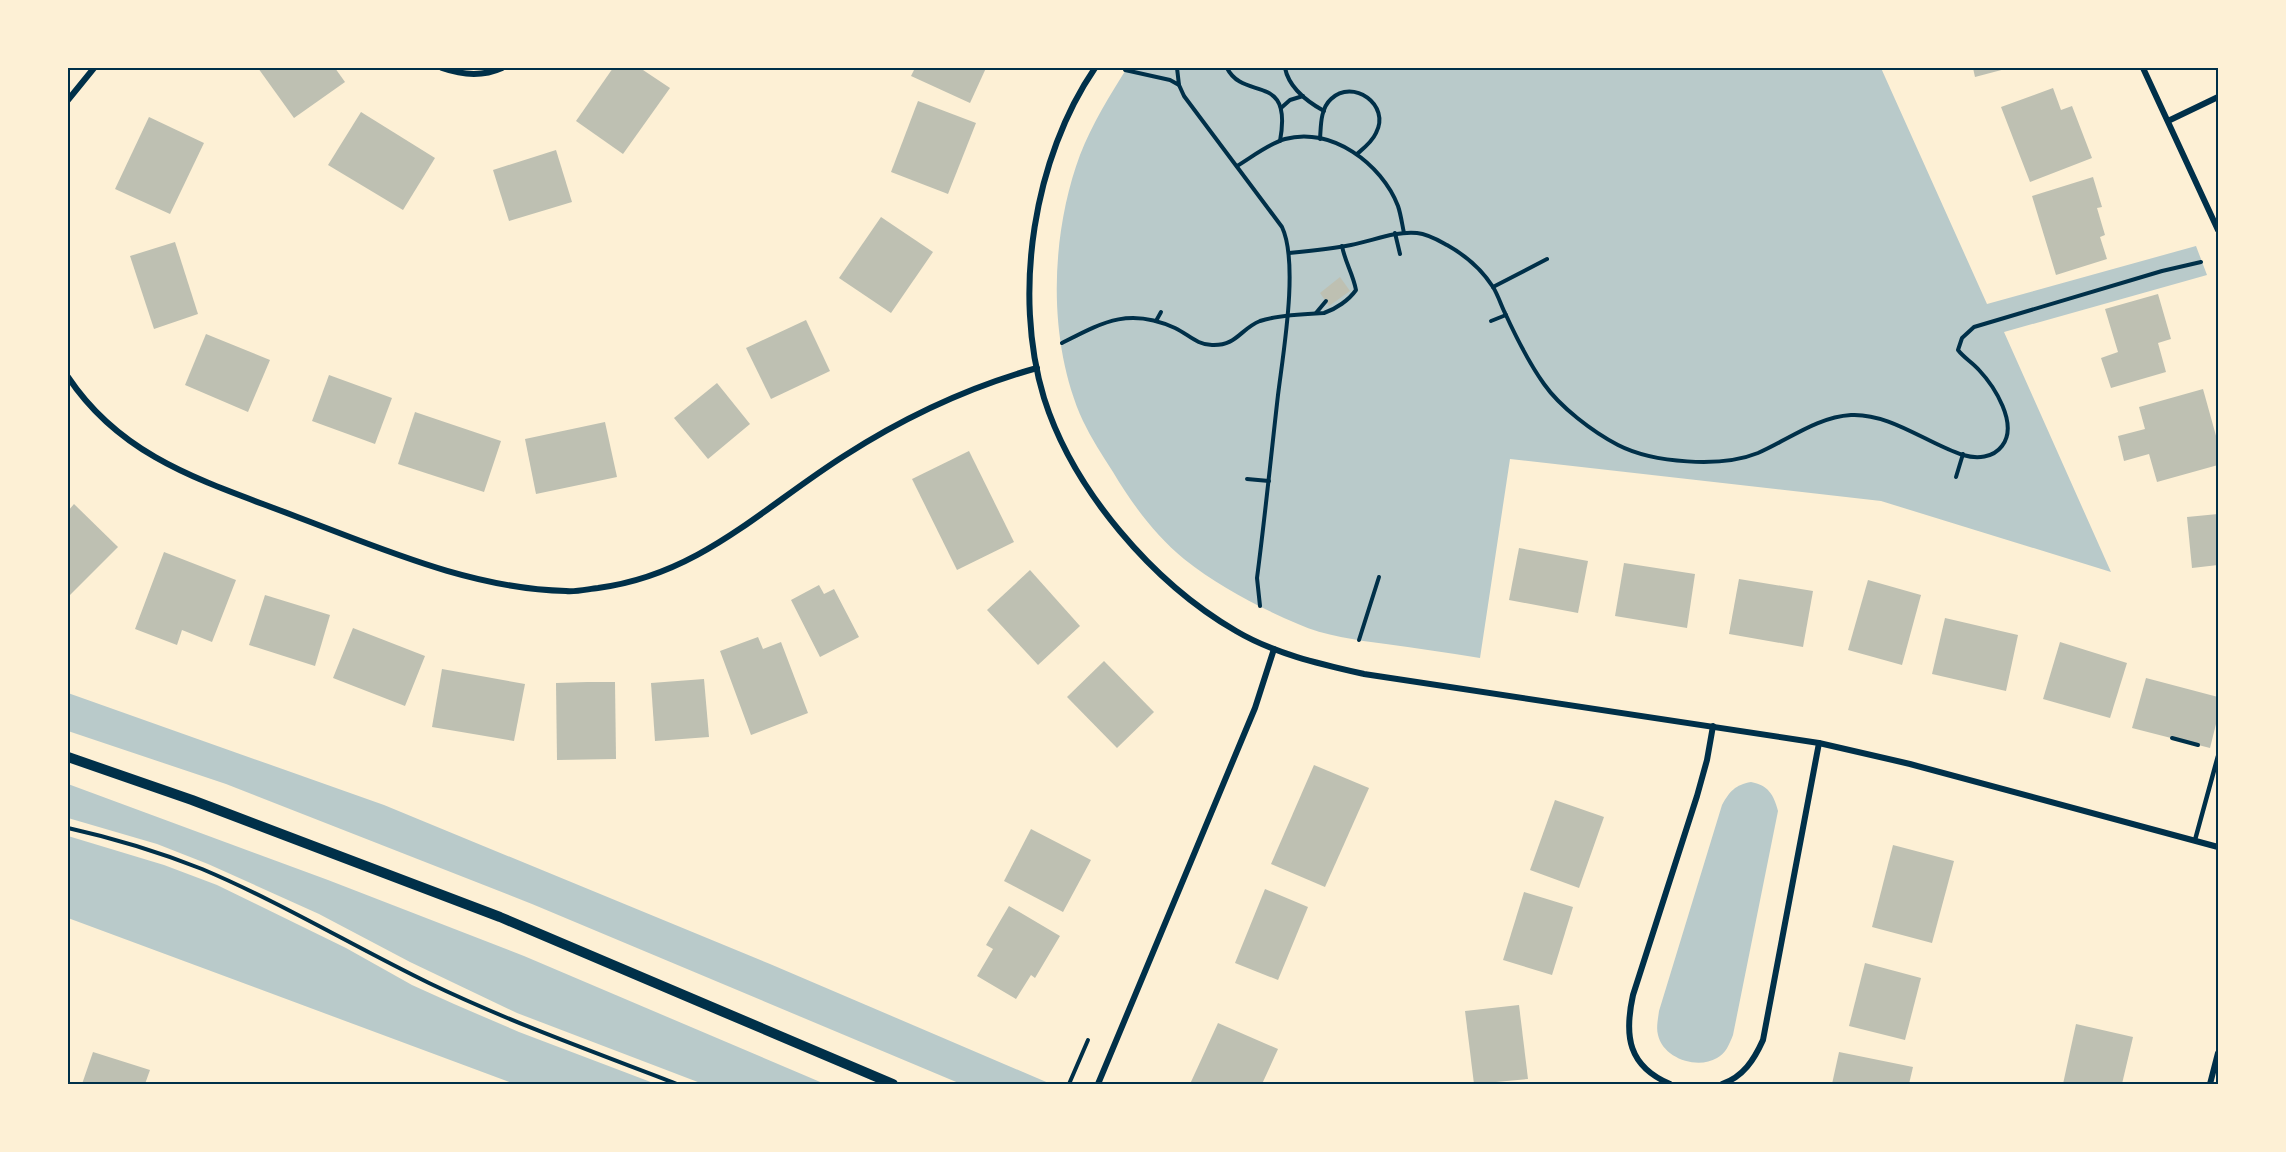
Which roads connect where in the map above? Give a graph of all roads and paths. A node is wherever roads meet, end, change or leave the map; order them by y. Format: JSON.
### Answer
{"nodes":[{"id":1,"x":94,"y":68,"type":"edge"},
{"id":2,"x":442,"y":68,"type":"edge"},
{"id":3,"x":502,"y":68,"type":"edge"},
{"id":4,"x":1095,"y":68,"type":"edge"},
{"id":5,"x":1177,"y":68,"type":"edge"},
{"id":6,"x":1227,"y":68,"type":"edge"},
{"id":7,"x":1285,"y":68,"type":"edge"},
{"id":8,"x":2143,"y":68,"type":"edge"},
{"id":9,"x":1125,"y":70,"type":"dead end"},
{"id":10,"x":1179,"y":85,"type":"junction"},
{"id":11,"x":1303,"y":96,"type":"junction"},
{"id":12,"x":2218,"y":97,"type":"edge"},
{"id":13,"x":68,"y":100,"type":"edge"},
{"id":14,"x":1281,"y":109,"type":"junction"},
{"id":15,"x":1324,"y":111,"type":"junction"},
{"id":16,"x":2168,"y":122,"type":"junction"},
{"id":17,"x":1320,"y":140,"type":"junction"},
{"id":18,"x":1280,"y":142,"type":"junction"},
{"id":19,"x":1357,"y":154,"type":"junction"},
{"id":20,"x":1237,"y":166,"type":"junction"},
{"id":21,"x":2218,"y":230,"type":"edge"},
{"id":22,"x":1395,"y":233,"type":"junction"},
{"id":23,"x":1404,"y":233,"type":"junction"},
{"id":24,"x":1342,"y":246,"type":"junction"},
{"id":25,"x":1289,"y":253,"type":"junction"},
{"id":26,"x":1400,"y":254,"type":"dead end"},
{"id":27,"x":1547,"y":259,"type":"dead end"},
{"id":28,"x":2201,"y":262,"type":"dead end"},
{"id":29,"x":1493,"y":287,"type":"junction"},
{"id":30,"x":1326,"y":301,"type":"dead end"},
{"id":31,"x":1161,"y":312,"type":"dead end"},
{"id":32,"x":1316,"y":314,"type":"junction"},
{"id":33,"x":1506,"y":315,"type":"junction"},
{"id":34,"x":1286,"y":317,"type":"junction"},
{"id":35,"x":1156,"y":321,"type":"junction"},
{"id":36,"x":1491,"y":321,"type":"dead end"},
{"id":37,"x":1062,"y":343,"type":"dead end"},
{"id":38,"x":1036,"y":368,"type":"junction"},
{"id":39,"x":68,"y":377,"type":"edge"},
{"id":40,"x":1963,"y":454,"type":"junction"},
{"id":41,"x":1956,"y":477,"type":"dead end"},
{"id":42,"x":1247,"y":479,"type":"dead end"},
{"id":43,"x":1269,"y":481,"type":"junction"},
{"id":44,"x":1380,"y":577,"type":"dead end"},
{"id":45,"x":1260,"y":606,"type":"dead end"},
{"id":46,"x":1359,"y":640,"type":"dead end"},
{"id":47,"x":1274,"y":649,"type":"junction"},
{"id":48,"x":1713,"y":726,"type":"junction"},
{"id":49,"x":2172,"y":738,"type":"dead end"},
{"id":50,"x":1819,"y":743,"type":"junction"},
{"id":51,"x":2201,"y":746,"type":"dead end"},
{"id":52,"x":2218,"y":756,"type":"edge"},
{"id":53,"x":68,"y":757,"type":"edge"},
{"id":54,"x":68,"y":828,"type":"edge"},
{"id":55,"x":2195,"y":840,"type":"junction"},
{"id":56,"x":2218,"y":847,"type":"edge"},
{"id":57,"x":2218,"y":1053,"type":"edge"},
{"id":58,"x":677,"y":1084,"type":"edge"},
{"id":59,"x":893,"y":1084,"type":"edge"},
{"id":60,"x":1098,"y":1084,"type":"edge"},
{"id":61,"x":1670,"y":1084,"type":"edge"},
{"id":62,"x":1722,"y":1084,"type":"edge"},
{"id":63,"x":2210,"y":1084,"type":"edge"}],
"edges":[{"from":1,"to":13,"type":"street"},
{"from":2,"to":3,"type":"street"},
{"from":4,"to":38,"type":"street"},
{"from":5,"to":10,"type":"path"},
{"from":6,"to":14,"type":"path"},
{"from":7,"to":11,"type":"path"},
{"from":8,"to":16,"type":"street"},
{"from":9,"to":10,"type":"path"},
{"from":10,"to":20,"type":"path"},
{"from":11,"to":14,"type":"path"},
{"from":11,"to":15,"type":"path"},
{"from":12,"to":16,"type":"street"},
{"from":14,"to":18,"type":"path"},
{"from":15,"to":17,"type":"path"},
{"from":15,"to":19,"type":"path"},
{"from":16,"to":21,"type":"street"},
{"from":17,"to":18,"type":"path"},
{"from":17,"to":19,"type":"path"},
{"from":18,"to":20,"type":"path"},
{"from":19,"to":23,"type":"path"},
{"from":20,"to":25,"type":"path"},
{"from":22,"to":23,"type":"path"},
{"from":22,"to":24,"type":"path"},
{"from":22,"to":26,"type":"path"},
{"from":23,"to":29,"type":"path"},
{"from":24,"to":25,"type":"path"},
{"from":24,"to":32,"type":"path"},
{"from":25,"to":34,"type":"path"},
{"from":27,"to":29,"type":"path"},
{"from":28,"to":40,"type":"path"},
{"from":29,"to":33,"type":"path"},
{"from":30,"to":32,"type":"path"},
{"from":31,"to":35,"type":"path"},
{"from":32,"to":34,"type":"path"},
{"from":33,"to":36,"type":"path"},
{"from":33,"to":40,"type":"path"},
{"from":34,"to":35,"type":"path"},
{"from":34,"to":43,"type":"path"},
{"from":35,"to":37,"type":"path"},
{"from":38,"to":39,"type":"street"},
{"from":38,"to":47,"type":"street"},
{"from":40,"to":41,"type":"path"},
{"from":42,"to":43,"type":"path"},
{"from":43,"to":45,"type":"path"},
{"from":44,"to":46,"type":"path"},
{"from":47,"to":48,"type":"street"},
{"from":47,"to":60,"type":"street"},
{"from":48,"to":50,"type":"street"},
{"from":48,"to":61,"type":"street"},
{"from":49,"to":51,"type":"path"},
{"from":50,"to":55,"type":"street"},
{"from":50,"to":62,"type":"street"},
{"from":52,"to":55,"type":"lane"},
{"from":53,"to":59,"type":"street"},
{"from":54,"to":58,"type":"path"},
{"from":55,"to":56,"type":"street"},
{"from":57,"to":63,"type":"street"}]}
